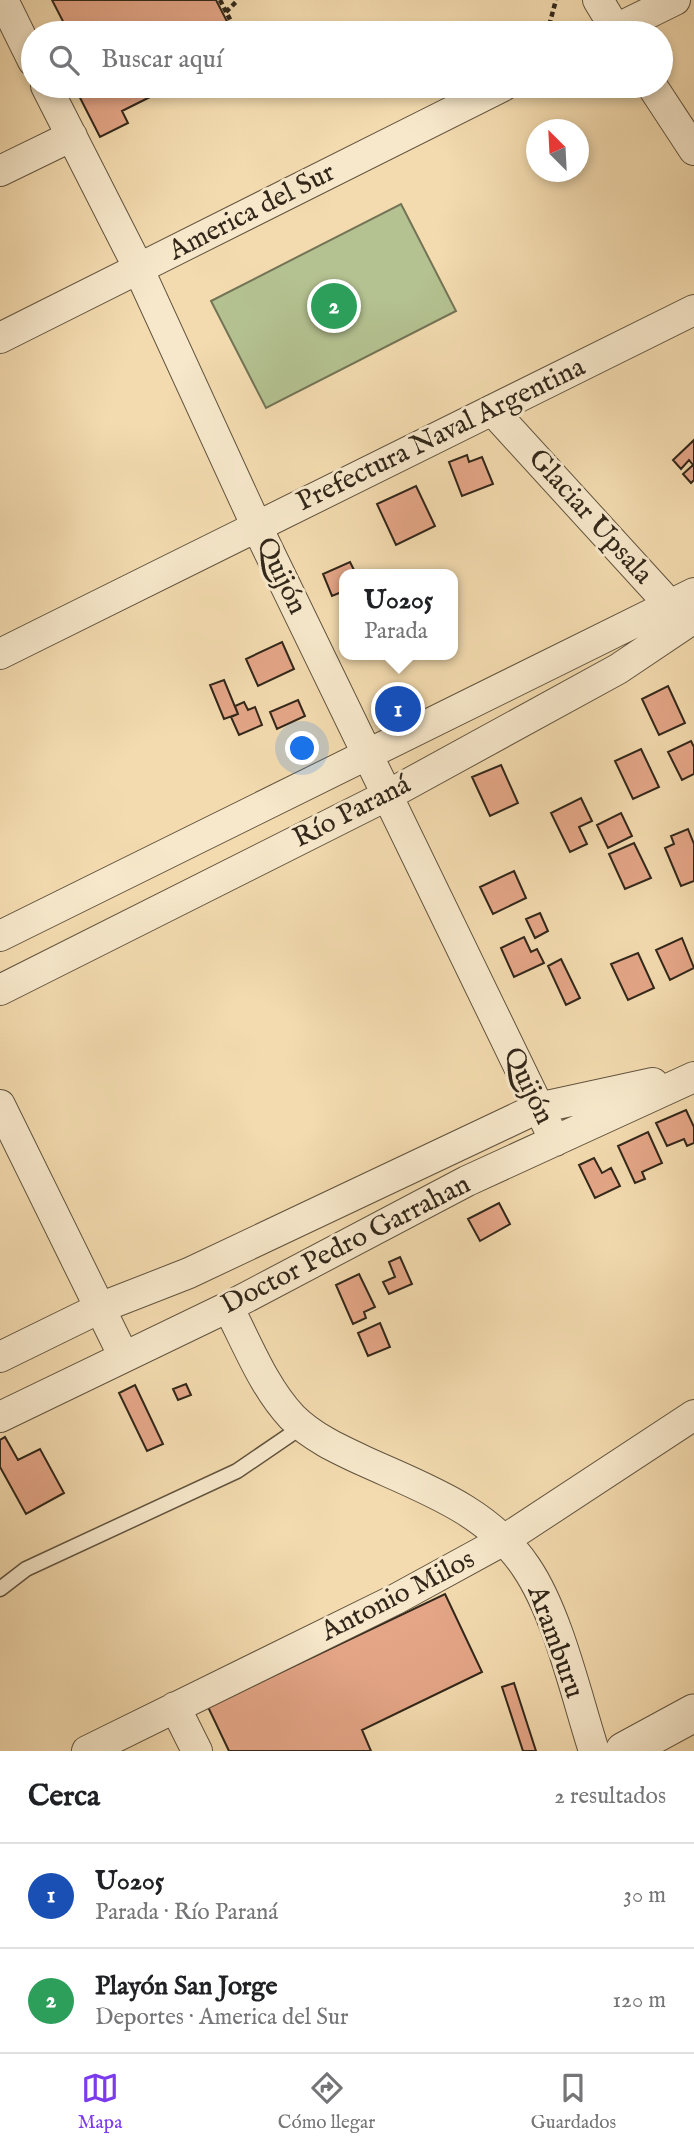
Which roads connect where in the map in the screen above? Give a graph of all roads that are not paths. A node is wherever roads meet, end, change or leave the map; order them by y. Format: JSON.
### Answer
{"nodes":[{"id":1,"x":598,"y":0,"type":"edge"},
{"id":2,"x":675,"y":0,"type":"edge"},
{"id":3,"x":3,"y":5,"type":"edge"},
{"id":4,"x":608,"y":21,"type":"edge"},
{"id":5,"x":635,"y":21,"type":"edge"},
{"id":6,"x":21,"y":39,"type":"edge"},
{"id":7,"x":52,"y":98,"type":"edge"},
{"id":8,"x":479,"y":98,"type":"edge"},
{"id":9,"x":660,"y":98,"type":"edge"},
{"id":10,"x":72,"y":136,"type":"junction"},
{"id":11,"x":694,"y":150,"type":"edge"},
{"id":12,"x":0,"y":171,"type":"edge"},
{"id":13,"x":139,"y":269,"type":"junction"},
{"id":14,"x":694,"y":310,"type":"edge"},
{"id":15,"x":0,"y":338,"type":"edge"},
{"id":16,"x":492,"y":410,"type":"junction"},
{"id":17,"x":257,"y":527,"type":"junction"},
{"id":18,"x":686,"y":610,"type":"edge"},
{"id":19,"x":0,"y":654,"type":"edge"},
{"id":20,"x":367,"y":753,"type":"junction"},
{"id":21,"x":388,"y":795,"type":"junction"},
{"id":22,"x":0,"y":936,"type":"edge"},
{"id":23,"x":0,"y":990,"type":"edge"},
{"id":24,"x":694,"y":1076,"type":"edge"},
{"id":25,"x":0,"y":1104,"type":"edge"},
{"id":26,"x":538,"y":1108,"type":"junction"},
{"id":27,"x":555,"y":1141,"type":"junction"},
{"id":28,"x":102,"y":1307,"type":"junction"},
{"id":29,"x":228,"y":1307,"type":"junction"},
{"id":30,"x":0,"y":1357,"type":"edge"},
{"id":31,"x":124,"y":1357,"type":"junction"},
{"id":32,"x":694,"y":1415,"type":"edge"},
{"id":33,"x":0,"y":1416,"type":"edge"},
{"id":34,"x":303,"y":1426,"type":"junction"},
{"id":35,"x":504,"y":1541,"type":"junction"},
{"id":36,"x":0,"y":1589,"type":"edge"},
{"id":37,"x":175,"y":1707,"type":"junction"},
{"id":38,"x":694,"y":1713,"type":"edge"},
{"id":39,"x":87,"y":1751,"type":"edge"},
{"id":40,"x":197,"y":1751,"type":"edge"},
{"id":41,"x":594,"y":1751,"type":"edge"},
{"id":42,"x":624,"y":1751,"type":"edge"}],
"edges":[{"from":1,"to":4,"type":"street"},
{"from":2,"to":5,"type":"street"},
{"from":3,"to":6,"type":"street"},
{"from":7,"to":10,"type":"street","name":"Quijón"},
{"from":8,"to":13,"type":"street","name":"America del Sur"},
{"from":9,"to":11,"type":"street"},
{"from":10,"to":12,"type":"street"},
{"from":10,"to":13,"type":"street","name":"Quijón"},
{"from":13,"to":15,"type":"street","name":"America del Sur"},
{"from":13,"to":17,"type":"street","name":"Quijón"},
{"from":14,"to":16,"type":"street","name":"Prefectura Naval Argentina"},
{"from":16,"to":17,"type":"street","name":"Prefectura Naval Argentina"},
{"from":16,"to":18,"type":"street","name":"Glaciar Upsala"},
{"from":17,"to":19,"type":"street","name":"Prefectura Naval Argentina"},
{"from":17,"to":20,"type":"street","name":"Quijón"},
{"from":18,"to":20,"type":"street","name":"Río Paraná"},
{"from":18,"to":21,"type":"street","name":"Río Paraná"},
{"from":20,"to":21,"type":"street","name":"Quijón"},
{"from":20,"to":22,"type":"street","name":"Río Paraná"},
{"from":21,"to":23,"type":"street","name":"Río Paraná"},
{"from":21,"to":26,"type":"street","name":"Quijón"},
{"from":24,"to":26,"type":"street","name":"Doctor Pedro Garrahan"},
{"from":24,"to":27,"type":"street","name":"Doctor Pedro Garrahan"},
{"from":25,"to":28,"type":"street"},
{"from":26,"to":27,"type":"street","name":"Quijón"},
{"from":26,"to":28,"type":"street","name":"Doctor Pedro Garrahan"},
{"from":27,"to":29,"type":"street","name":"Doctor Pedro Garrahan"},
{"from":28,"to":30,"type":"street","name":"Doctor Pedro Garrahan"},
{"from":28,"to":31,"type":"street"},
{"from":29,"to":31,"type":"street","name":"Doctor Pedro Garrahan"},
{"from":29,"to":34,"type":"street","name":"Aramburu"},
{"from":31,"to":33,"type":"street","name":"Doctor Pedro Garrahan"},
{"from":32,"to":35,"type":"street","name":"Antonio Milos"},
{"from":34,"to":35,"type":"street","name":"Aramburu"},
{"from":34,"to":36,"type":"lane"},
{"from":35,"to":37,"type":"street","name":"Antonio Milos"},
{"from":35,"to":41,"type":"street","name":"Aramburu"},
{"from":37,"to":39,"type":"street","name":"Antonio Milos"},
{"from":37,"to":40,"type":"street"},
{"from":38,"to":42,"type":"street"}]}
